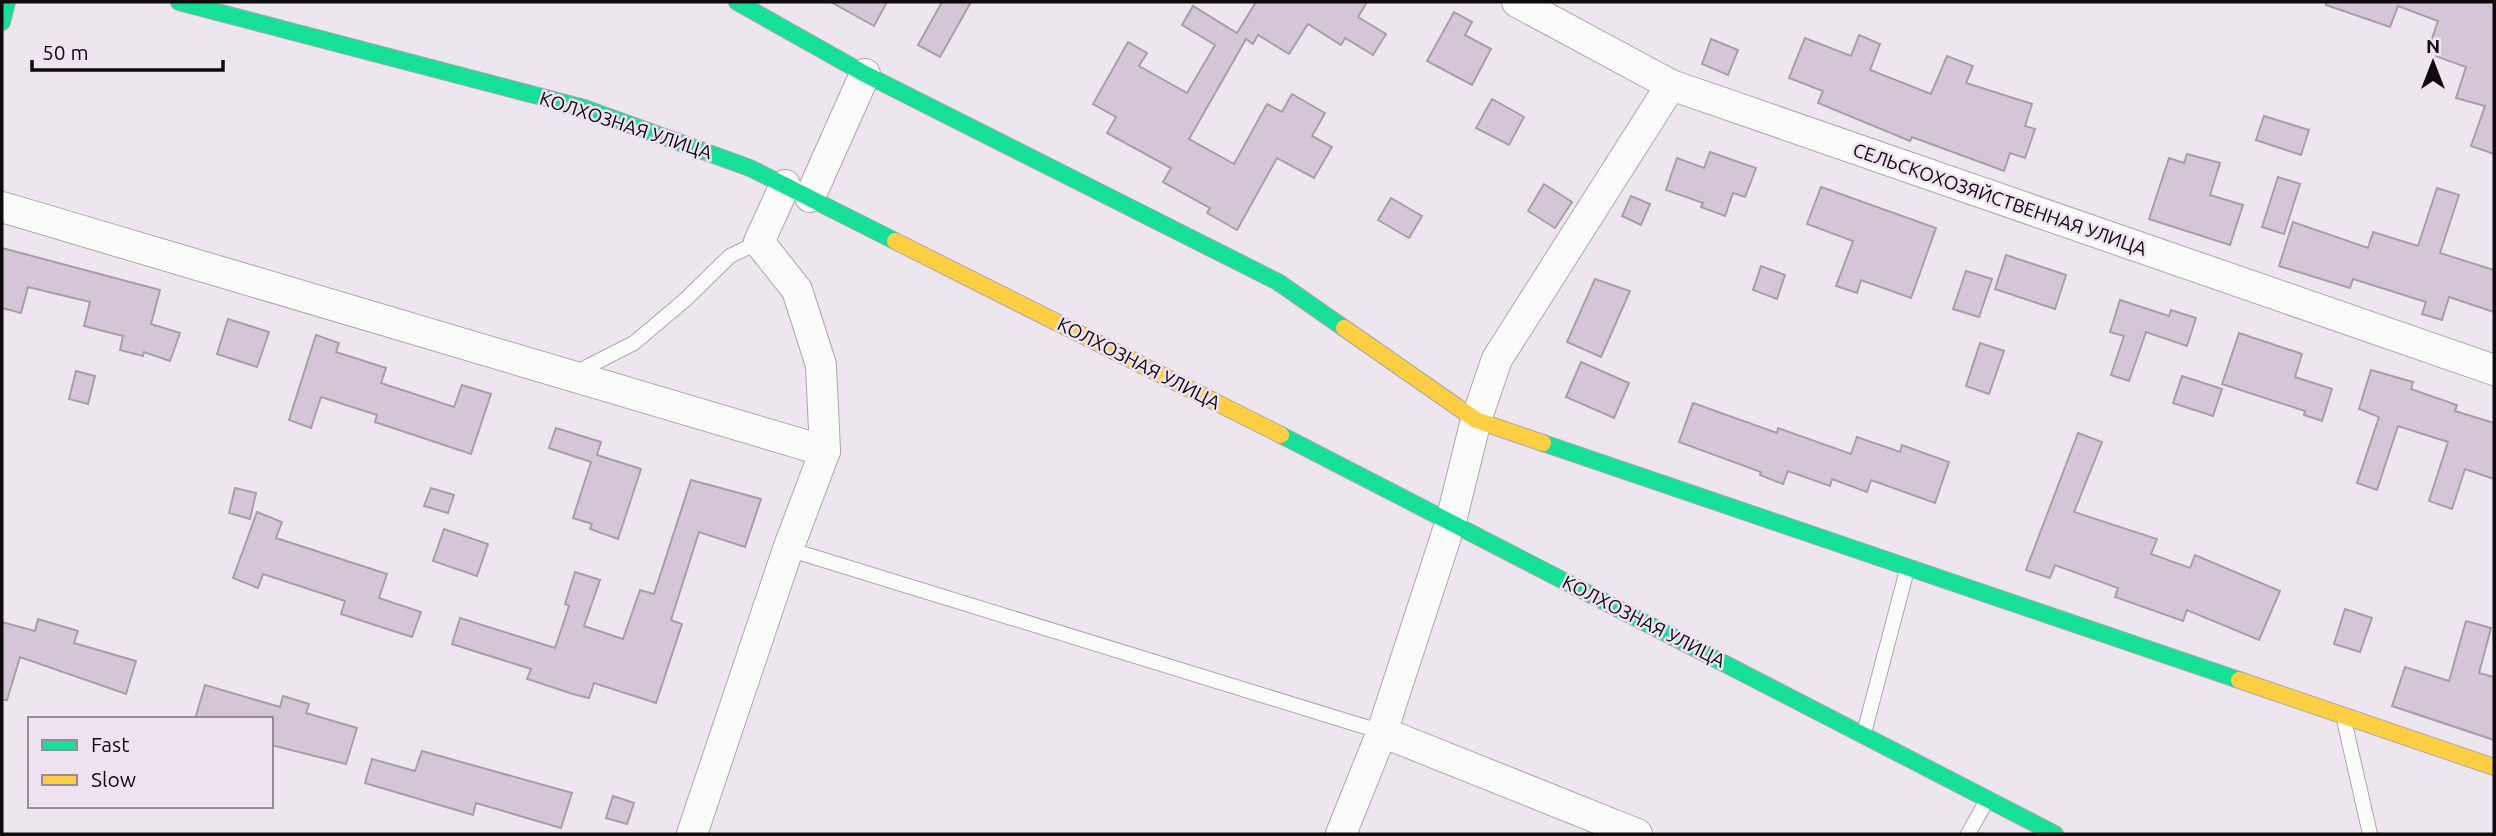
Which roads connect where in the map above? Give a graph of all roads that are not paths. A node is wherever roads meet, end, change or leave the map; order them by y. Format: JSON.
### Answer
{"nodes":[{"id":1,"x":8,"y":2,"type":"edge"},
{"id":2,"x":179,"y":2,"type":"edge"},
{"id":3,"x":737,"y":2,"type":"edge"},
{"id":4,"x":1517,"y":2,"type":"edge"},
{"id":5,"x":2,"y":22,"type":"edge"},
{"id":6,"x":865,"y":74,"type":"junction"},
{"id":7,"x":1671,"y":85,"type":"junction"},
{"id":8,"x":798,"y":191,"type":"junction"},
{"id":9,"x":2,"y":207,"type":"edge"},
{"id":10,"x":759,"y":242,"type":"junction"},
{"id":11,"x":2494,"y":370,"type":"edge"},
{"id":12,"x":567,"y":376,"type":"junction"},
{"id":13,"x":1476,"y":420,"type":"junction"},
{"id":14,"x":825,"y":451,"type":"junction"},
{"id":15,"x":1451,"y":521,"type":"junction"},
{"id":16,"x":788,"y":549,"type":"junction"},
{"id":17,"x":1908,"y":566,"type":"junction"},
{"id":18,"x":2343,"y":717,"type":"junction"},
{"id":19,"x":1382,"y":732,"type":"junction"},
{"id":20,"x":1863,"y":734,"type":"junction"},
{"id":21,"x":2494,"y":767,"type":"edge"},
{"id":22,"x":1988,"y":799,"type":"junction"},
{"id":23,"x":692,"y":834,"type":"edge"},
{"id":24,"x":1341,"y":834,"type":"edge"},
{"id":25,"x":1637,"y":834,"type":"edge"},
{"id":26,"x":1968,"y":834,"type":"edge"},
{"id":27,"x":2055,"y":834,"type":"edge"},
{"id":28,"x":2370,"y":834,"type":"edge"}],
"edges":[{"from":1,"to":5,"type":"main road"},
{"from":2,"to":8,"type":"main road","name":"КОЛХОЗНАЯ УЛИЦА"},
{"from":3,"to":6,"type":"main road"},
{"from":4,"to":7,"type":"street","name":"СЕЛЬСКОХОЗЯЙСТВЕННАЯ УЛИЦА"},
{"from":6,"to":8,"type":"street"},
{"from":6,"to":13,"type":"main road"},
{"from":7,"to":11,"type":"street","name":"СЕЛЬСКОХОЗЯЙСТВЕННАЯ УЛИЦА"},
{"from":7,"to":13,"type":"street"},
{"from":8,"to":10,"type":"street"},
{"from":8,"to":15,"type":"main road","name":"КОЛХОЗНАЯ УЛИЦА"},
{"from":9,"to":12,"type":"street"},
{"from":10,"to":12,"type":"lane"},
{"from":10,"to":14,"type":"street"},
{"from":12,"to":14,"type":"street"},
{"from":13,"to":15,"type":"street"},
{"from":13,"to":17,"type":"main road"},
{"from":14,"to":16,"type":"street"},
{"from":15,"to":19,"type":"street"},
{"from":15,"to":20,"type":"main road","name":"КОЛХОЗНАЯ УЛИЦА"},
{"from":16,"to":19,"type":"lane"},
{"from":16,"to":23,"type":"street"},
{"from":17,"to":18,"type":"main road"},
{"from":17,"to":20,"type":"lane"},
{"from":18,"to":21,"type":"main road"},
{"from":18,"to":28,"type":"lane"},
{"from":19,"to":24,"type":"street"},
{"from":19,"to":25,"type":"street"},
{"from":20,"to":22,"type":"main road","name":"КОЛХОЗНАЯ УЛИЦА"},
{"from":22,"to":26,"type":"lane"},
{"from":22,"to":27,"type":"main road","name":"КОЛХОЗНАЯ УЛИЦА"}]}
